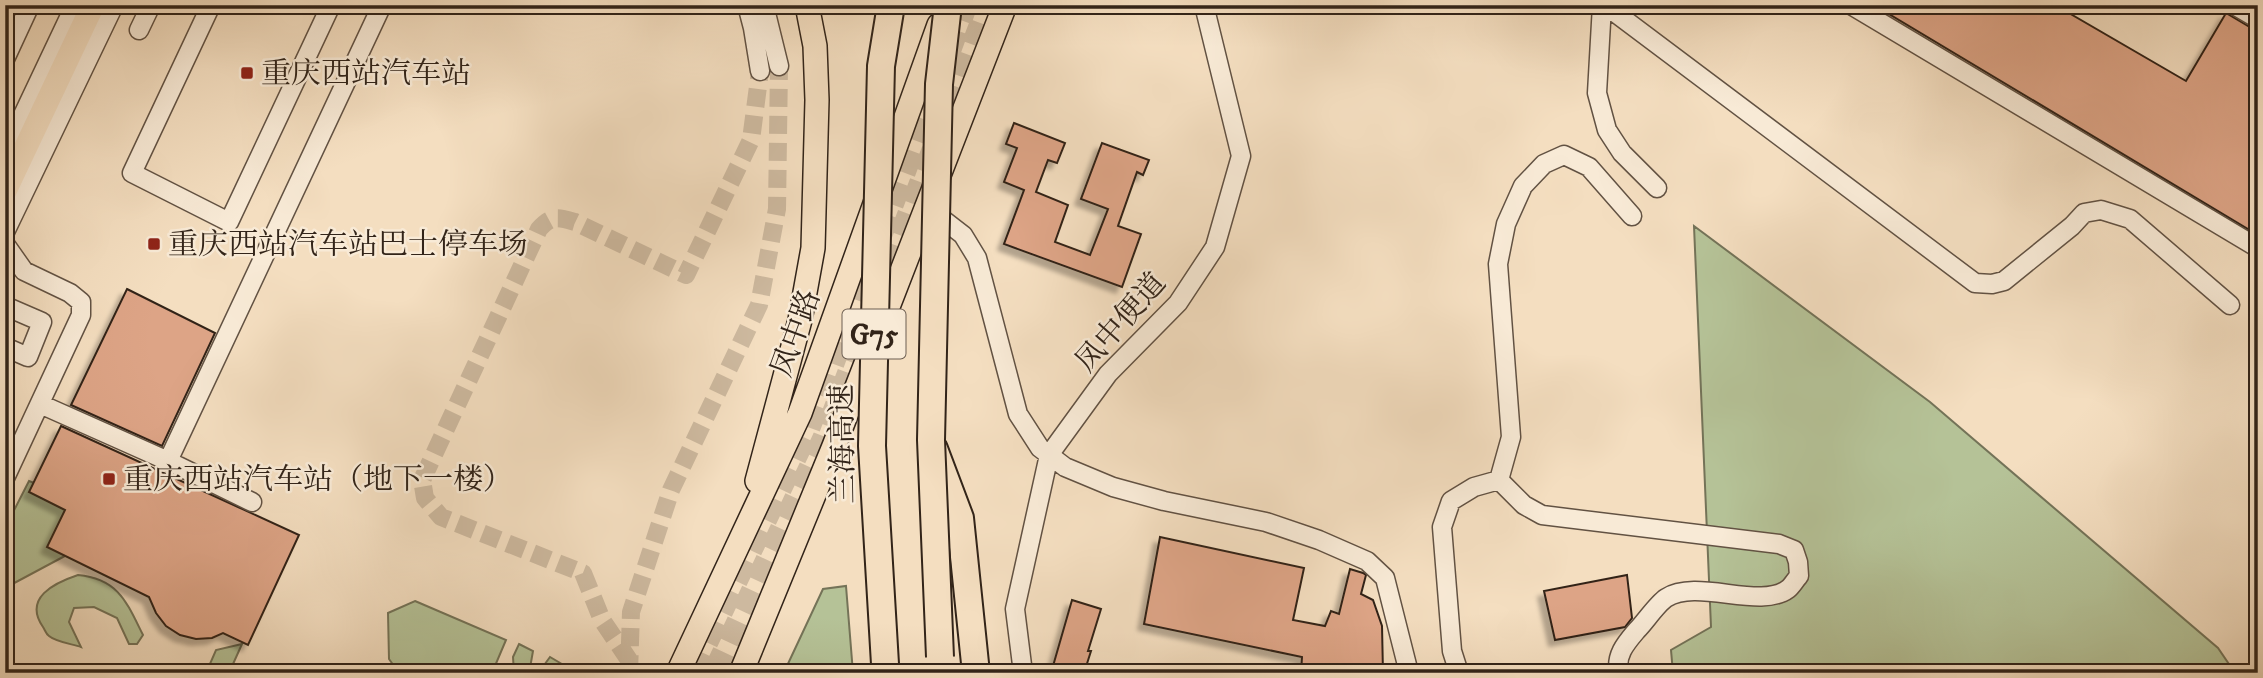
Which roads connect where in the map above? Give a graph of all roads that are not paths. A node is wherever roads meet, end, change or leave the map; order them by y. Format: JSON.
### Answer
{"nodes":[{"id":1,"x":30,"y":5,"type":"edge"},
{"id":2,"x":63,"y":5,"type":"edge"},
{"id":3,"x":75,"y":5,"type":"edge"},
{"id":4,"x":93,"y":5,"type":"edge"},
{"id":5,"x":114,"y":5,"type":"edge"},
{"id":6,"x":150,"y":5,"type":"edge"},
{"id":7,"x":211,"y":5,"type":"edge"},
{"id":8,"x":331,"y":5,"type":"edge"},
{"id":9,"x":382,"y":5,"type":"edge"},
{"id":10,"x":747,"y":5,"type":"edge"},
{"id":11,"x":764,"y":5,"type":"edge"},
{"id":12,"x":807,"y":5,"type":"edge"},
{"id":13,"x":891,"y":5,"type":"edge"},
{"id":14,"x":947,"y":5,"type":"edge"},
{"id":15,"x":1005,"y":5,"type":"edge"},
{"id":16,"x":1204,"y":5,"type":"edge"},
{"id":17,"x":1603,"y":5,"type":"edge"},
{"id":18,"x":1851,"y":5,"type":"edge"},
{"id":19,"x":2234,"y":5,"type":"edge"},
{"id":20,"x":2258,"y":19,"type":"edge"},
{"id":21,"x":139,"y":30,"type":"dead end"},
{"id":22,"x":5,"y":59,"type":"edge"},
{"id":23,"x":779,"y":66,"type":"tunnel mouth"},
{"id":24,"x":760,"y":71,"type":"tunnel mouth"},
{"id":25,"x":5,"y":127,"type":"edge"},
{"id":26,"x":5,"y":153,"type":"edge"},
{"id":27,"x":1657,"y":188,"type":"dead end"},
{"id":28,"x":5,"y":191,"type":"edge"},
{"id":29,"x":927,"y":207,"type":"junction"},
{"id":30,"x":1632,"y":216,"type":"dead end"},
{"id":31,"x":5,"y":232,"type":"edge"},
{"id":32,"x":5,"y":244,"type":"edge"},
{"id":33,"x":2258,"y":248,"type":"edge"},
{"id":34,"x":2230,"y":305,"type":"dead end"},
{"id":35,"x":5,"y":306,"type":"edge"},
{"id":36,"x":5,"y":347,"type":"edge"},
{"id":37,"x":40,"y":404,"type":"junction"},
{"id":38,"x":931,"y":440,"type":"junction"},
{"id":39,"x":1049,"y":455,"type":"junction"},
{"id":40,"x":168,"y":461,"type":"junction"},
{"id":41,"x":5,"y":478,"type":"edge"},
{"id":42,"x":1499,"y":480,"type":"junction"},
{"id":43,"x":252,"y":502,"type":"dead end"},
{"id":44,"x":740,"y":543,"type":"junction"},
{"id":45,"x":974,"y":663,"type":"edge"},
{"id":46,"x":942,"y":665,"type":"edge"},
{"id":47,"x":747,"y":667,"type":"edge"},
{"id":48,"x":886,"y":668,"type":"edge"},
{"id":49,"x":678,"y":673,"type":"edge"},
{"id":50,"x":1023,"y":673,"type":"edge"},
{"id":51,"x":1409,"y":673,"type":"edge"},
{"id":52,"x":1459,"y":673,"type":"edge"},
{"id":53,"x":1619,"y":673,"type":"edge"}],
"edges":[{"from":1,"to":22,"type":"street"},
{"from":2,"to":25,"type":"street"},
{"from":3,"to":26,"type":"street"},
{"from":4,"to":28,"type":"main road"},
{"from":5,"to":31,"type":"street"},
{"from":6,"to":21,"type":"street"},
{"from":7,"to":8,"type":"street"},
{"from":9,"to":40,"type":"street"},
{"from":10,"to":24,"type":"street"},
{"from":11,"to":23,"type":"street"},
{"from":12,"to":44,"type":"main road"},
{"from":13,"to":48,"type":"highway","name":"兰海高速","number":"G75","bridge":true},
{"from":14,"to":38,"type":"highway","number":"G75","bridge":true},
{"from":14,"to":44,"type":"main road","name":"凤中路"},
{"from":15,"to":29,"type":"main road"},
{"from":16,"to":39,"type":"street","name":"凤中便道"},
{"from":17,"to":27,"type":"street"},
{"from":17,"to":34,"type":"street"},
{"from":18,"to":33,"type":"street"},
{"from":19,"to":20,"type":"street"},
{"from":29,"to":39,"type":"street"},
{"from":29,"to":47,"type":"main road"},
{"from":30,"to":42,"type":"street"},
{"from":32,"to":37,"type":"street"},
{"from":35,"to":36,"type":"street"},
{"from":37,"to":40,"type":"street"},
{"from":37,"to":41,"type":"street"},
{"from":38,"to":45,"type":"highway"},
{"from":38,"to":46,"type":"highway","number":"G75","bridge":true},
{"from":39,"to":50,"type":"street","name":"凤中便道"},
{"from":39,"to":51,"type":"street"},
{"from":40,"to":43,"type":"street"},
{"from":42,"to":52,"type":"street"},
{"from":42,"to":53,"type":"street"},
{"from":44,"to":49,"type":"main road","name":"凤中路"}]}
